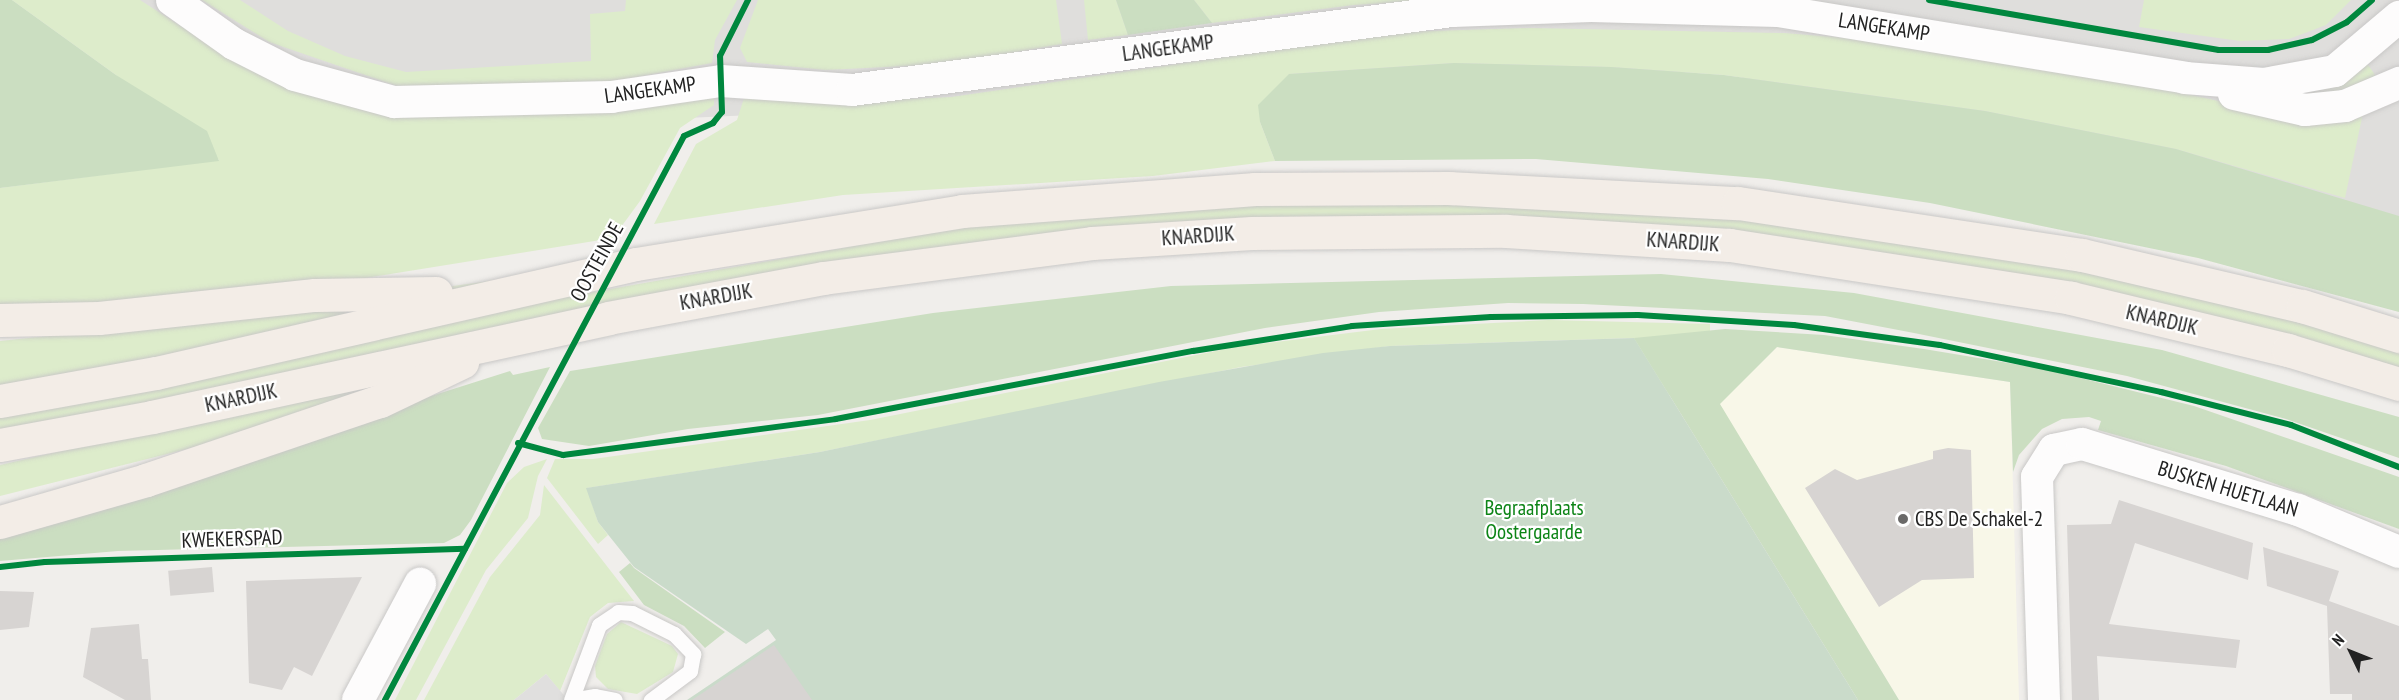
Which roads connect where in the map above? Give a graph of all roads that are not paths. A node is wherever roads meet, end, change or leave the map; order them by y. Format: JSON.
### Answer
{"nodes":[{"id":1,"x":172,"y":0,"type":"edge"},
{"id":2,"x":1778,"y":5,"type":"edge"},
{"id":3,"x":2399,"y":17,"type":"edge"},
{"id":4,"x":2185,"y":78,"type":"junction"},
{"id":5,"x":2399,"y":83,"type":"edge"},
{"id":6,"x":504,"y":292,"type":"junction"},
{"id":7,"x":0,"y":320,"type":"edge"},
{"id":8,"x":2399,"y":336,"type":"edge"},
{"id":9,"x":512,"y":338,"type":"junction"},
{"id":10,"x":2399,"y":384,"type":"edge"},
{"id":11,"x":0,"y":401,"type":"edge"},
{"id":12,"x":0,"y":445,"type":"edge"},
{"id":13,"x":0,"y":522,"type":"edge"},
{"id":14,"x":2399,"y":552,"type":"edge"},
{"id":15,"x":420,"y":584,"type":"dead end"},
{"id":16,"x":358,"y":700,"type":"edge"},
{"id":17,"x":571,"y":700,"type":"edge"},
{"id":18,"x":615,"y":700,"type":"edge"},
{"id":19,"x":651,"y":700,"type":"edge"},
{"id":20,"x":2044,"y":700,"type":"edge"}],
"edges":[{"from":1,"to":2,"type":"street","name":"LANGEKAMP"},
{"from":2,"to":4,"type":"street","name":"LANGEKAMP"},
{"from":3,"to":4,"type":"street","name":"LANGEKAMP"},
{"from":4,"to":5,"type":"street","name":"LANGEKAMP"},
{"from":6,"to":7,"type":"main road"},
{"from":6,"to":8,"type":"main road","name":"KNARDIJK"},
{"from":6,"to":11,"type":"main road","name":"KNARDIJK"},
{"from":9,"to":10,"type":"main road","name":"KNARDIJK"},
{"from":9,"to":12,"type":"main road","name":"KNARDIJK"},
{"from":9,"to":13,"type":"main road"},
{"from":14,"to":20,"type":"street","name":"BUSKEN HUETLAAN"},
{"from":15,"to":16,"type":"street"},
{"from":17,"to":18,"type":"lane"},
{"from":17,"to":19,"type":"lane"}]}
